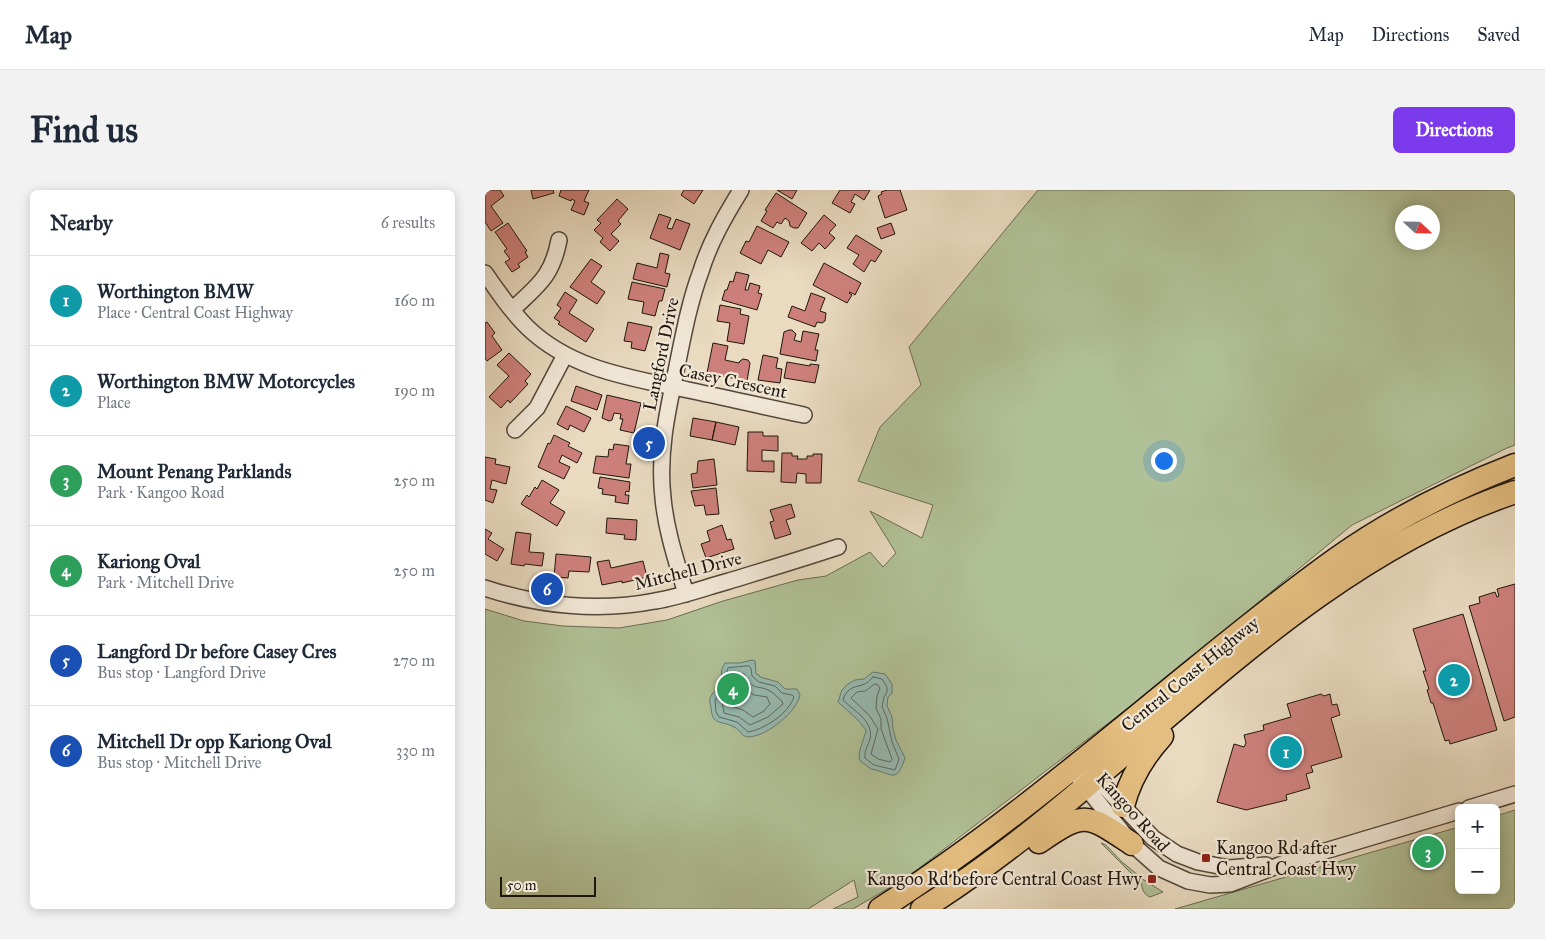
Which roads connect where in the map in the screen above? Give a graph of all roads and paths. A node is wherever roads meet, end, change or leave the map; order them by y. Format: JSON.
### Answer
{"nodes":[{"id":1,"x":741,"y":190,"type":"edge"},
{"id":2,"x":559,"y":240,"type":"dead end"},
{"id":3,"x":485,"y":274,"type":"edge"},
{"id":4,"x":512,"y":310,"type":"junction"},
{"id":5,"x":565,"y":355,"type":"junction"},
{"id":6,"x":673,"y":387,"type":"junction"},
{"id":7,"x":804,"y":415,"type":"dead end"},
{"id":8,"x":515,"y":430,"type":"dead end"},
{"id":9,"x":1515,"y":465,"type":"edge"},
{"id":10,"x":1515,"y":492,"type":"edge"},
{"id":11,"x":838,"y":547,"type":"dead end"},
{"id":12,"x":485,"y":588,"type":"edge"},
{"id":13,"x":686,"y":594,"type":"junction"},
{"id":14,"x":1239,"y":657,"type":"junction"},
{"id":15,"x":1076,"y":765,"type":"junction"},
{"id":16,"x":1091,"y":782,"type":"junction"},
{"id":17,"x":1515,"y":794,"type":"edge"},
{"id":18,"x":1482,"y":804,"type":"edge"},
{"id":19,"x":1123,"y":806,"type":"junction"},
{"id":20,"x":1455,"y":812,"type":"edge"},
{"id":21,"x":1143,"y":841,"type":"junction"},
{"id":22,"x":1198,"y":862,"type":"junction"},
{"id":23,"x":1285,"y":863,"type":"junction"},
{"id":24,"x":1179,"y":878,"type":"junction"},
{"id":25,"x":955,"y":888,"type":"junction"},
{"id":26,"x":880,"y":909,"type":"edge"},
{"id":27,"x":922,"y":909,"type":"edge"}],
"edges":[{"from":1,"to":6,"type":"street","name":"Langford Drive"},
{"from":2,"to":4,"type":"street"},
{"from":3,"to":4,"type":"street","name":"Casey Crescent"},
{"from":4,"to":5,"type":"street","name":"Casey Crescent"},
{"from":5,"to":6,"type":"street","name":"Casey Crescent"},
{"from":5,"to":8,"type":"street"},
{"from":6,"to":7,"type":"street","name":"Casey Crescent"},
{"from":6,"to":13,"type":"street","name":"Langford Drive"},
{"from":9,"to":15,"type":"highway","name":"Central Coast Highway"},
{"from":10,"to":14,"type":"highway","name":"Central Coast Highway"},
{"from":11,"to":13,"type":"street","name":"Mitchell Drive"},
{"from":12,"to":13,"type":"street","name":"Mitchell Drive"},
{"from":14,"to":16,"type":"highway","name":"Central Coast Highway"},
{"from":14,"to":19,"type":"highway"},
{"from":15,"to":16,"type":"street","name":"Kangoo Road"},
{"from":15,"to":26,"type":"highway","name":"Central Coast Highway"},
{"from":16,"to":19,"type":"street","name":"Kangoo Road"},
{"from":16,"to":21,"type":"street","name":"Kangoo Road"},
{"from":16,"to":25,"type":"highway","name":"Central Coast Highway"},
{"from":17,"to":18,"type":"street"},
{"from":19,"to":21,"type":"street","name":"Kangoo Road"},
{"from":20,"to":23,"type":"street","name":"Kangoo Road"},
{"from":21,"to":22,"type":"street","name":"Kangoo Road"},
{"from":21,"to":24,"type":"street","name":"Kangoo Road"},
{"from":21,"to":24,"type":"street"},
{"from":21,"to":25,"type":"highway"},
{"from":22,"to":23,"type":"street","name":"Kangoo Road"},
{"from":22,"to":24,"type":"street"},
{"from":23,"to":24,"type":"street","name":"Kangoo Road"},
{"from":25,"to":27,"type":"highway","name":"Central Coast Highway"}]}
